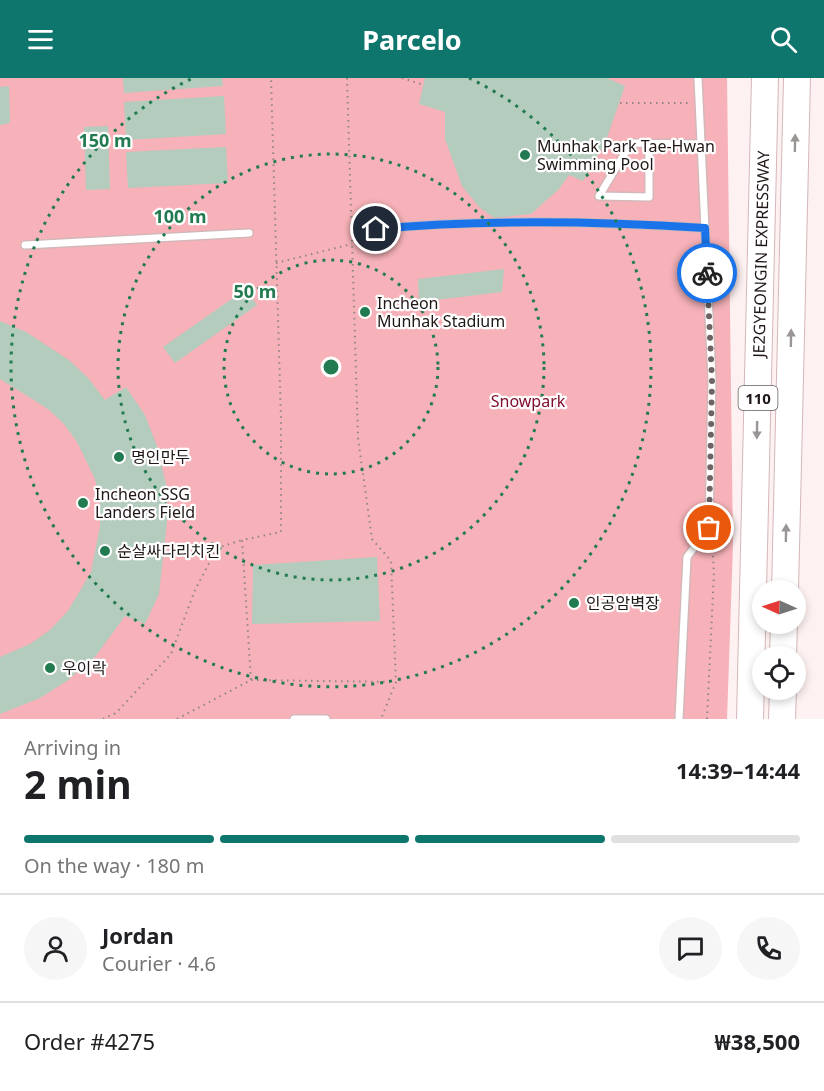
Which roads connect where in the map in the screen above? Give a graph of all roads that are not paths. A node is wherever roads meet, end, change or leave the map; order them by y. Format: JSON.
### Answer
{"nodes":[{"id":1,"x":698,"y":78,"type":"edge"},
{"id":2,"x":765,"y":78,"type":"edge"},
{"id":3,"x":797,"y":78,"type":"edge"},
{"id":4,"x":649,"y":143,"type":"junction"},
{"id":5,"x":701,"y":144,"type":"junction"},
{"id":6,"x":705,"y":228,"type":"junction"},
{"id":7,"x":376,"y":229,"type":"dead end"},
{"id":8,"x":249,"y":233,"type":"dead end"},
{"id":9,"x":25,"y":245,"type":"dead end"},
{"id":10,"x":785,"y":580,"type":"edge"},
{"id":11,"x":783,"y":700,"type":"edge"},
{"id":12,"x":294,"y":719,"type":"edge"},
{"id":13,"x":326,"y":719,"type":"edge"},
{"id":14,"x":679,"y":719,"type":"edge"},
{"id":15,"x":750,"y":719,"type":"edge"},
{"id":16,"x":782,"y":719,"type":"edge"}],
"edges":[{"from":1,"to":5,"type":"lane"},
{"from":2,"to":15,"type":"highway","name":"JE2GYEONGIN EXPRESSWAY","number":"110","one_way":true},
{"from":10,"to":3,"type":"highway","name":"JE2GYEONGIN EXPRESSWAY","number":"110","one_way":true},
{"from":4,"to":4,"type":"lane"},
{"from":4,"to":5,"type":"lane"},
{"from":5,"to":6,"type":"lane"},
{"from":6,"to":7,"type":"lane"},
{"from":6,"to":14,"type":"lane"},
{"from":8,"to":9,"type":"lane"},
{"from":11,"to":16,"type":"highway"},
{"from":12,"to":13,"type":"lane"}]}
